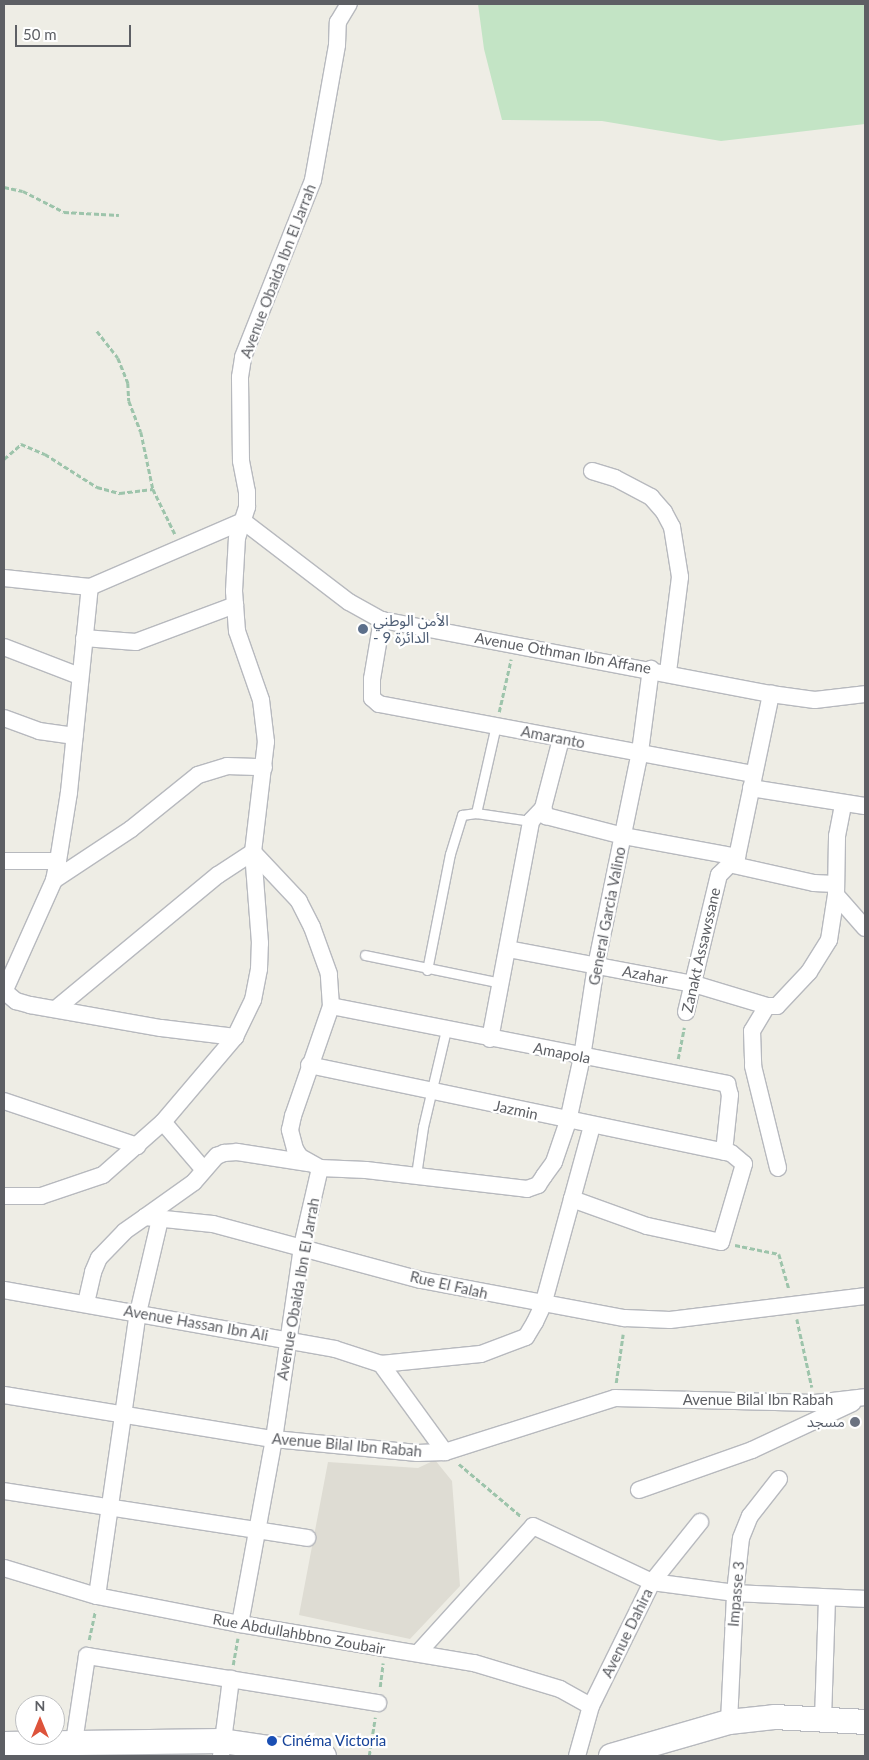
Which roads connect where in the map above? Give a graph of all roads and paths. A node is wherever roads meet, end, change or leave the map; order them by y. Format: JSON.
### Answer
{"nodes":[{"id":1,"x":349,"y":4,"type":"edge"},
{"id":2,"x":4,"y":188,"type":"edge"},
{"id":3,"x":119,"y":215,"type":"dead end"},
{"id":4,"x":97,"y":330,"type":"dead end"},
{"id":5,"x":4,"y":459,"type":"edge"},
{"id":6,"x":592,"y":471,"type":"dead end"},
{"id":7,"x":153,"y":489,"type":"junction"},
{"id":8,"x":243,"y":521,"type":"junction"},
{"id":9,"x":181,"y":547,"type":"junction"},
{"id":10,"x":4,"y":578,"type":"edge"},
{"id":11,"x":90,"y":587,"type":"junction"},
{"id":12,"x":235,"y":605,"type":"junction"},
{"id":13,"x":382,"y":620,"type":"junction"},
{"id":14,"x":84,"y":638,"type":"junction"},
{"id":15,"x":514,"y":644,"type":"junction"},
{"id":16,"x":4,"y":647,"type":"edge"},
{"id":17,"x":651,"y":669,"type":"junction"},
{"id":18,"x":668,"y":672,"type":"junction"},
{"id":19,"x":80,"y":676,"type":"junction"},
{"id":20,"x":771,"y":694,"type":"junction"},
{"id":21,"x":865,"y":694,"type":"edge"},
{"id":22,"x":4,"y":718,"type":"edge"},
{"id":23,"x":496,"y":726,"type":"junction"},
{"id":24,"x":75,"y":736,"type":"junction"},
{"id":25,"x":561,"y":739,"type":"junction"},
{"id":26,"x":640,"y":752,"type":"junction"},
{"id":27,"x":264,"y":768,"type":"junction"},
{"id":28,"x":753,"y":781,"type":"junction"},
{"id":29,"x":843,"y":804,"type":"junction"},
{"id":30,"x":865,"y":806,"type":"edge"},
{"id":31,"x":543,"y":808,"type":"junction"},
{"id":32,"x":476,"y":812,"type":"junction"},
{"id":33,"x":532,"y":821,"type":"junction"},
{"id":34,"x":624,"y":836,"type":"junction"},
{"id":35,"x":253,"y":852,"type":"junction"},
{"id":36,"x":4,"y":861,"type":"edge"},
{"id":37,"x":58,"y":861,"type":"junction"},
{"id":38,"x":733,"y":861,"type":"junction"},
{"id":39,"x":54,"y":880,"type":"junction"},
{"id":40,"x":835,"y":889,"type":"junction"},
{"id":41,"x":865,"y":928,"type":"edge"},
{"id":42,"x":508,"y":949,"type":"junction"},
{"id":43,"x":366,"y":955,"type":"dead end"},
{"id":44,"x":596,"y":966,"type":"junction"},
{"id":45,"x":427,"y":970,"type":"junction"},
{"id":46,"x":502,"y":983,"type":"junction"},
{"id":47,"x":694,"y":984,"type":"junction"},
{"id":48,"x":4,"y":992,"type":"edge"},
{"id":49,"x":331,"y":1006,"type":"junction"},
{"id":50,"x":767,"y":1006,"type":"junction"},
{"id":51,"x":57,"y":1008,"type":"junction"},
{"id":52,"x":686,"y":1012,"type":"joint"},
{"id":53,"x":446,"y":1030,"type":"junction"},
{"id":54,"x":235,"y":1037,"type":"junction"},
{"id":55,"x":490,"y":1039,"type":"junction"},
{"id":56,"x":582,"y":1057,"type":"junction"},
{"id":57,"x":309,"y":1065,"type":"junction"},
{"id":58,"x":676,"y":1076,"type":"junction"},
{"id":59,"x":431,"y":1092,"type":"junction"},
{"id":60,"x":4,"y":1101,"type":"edge"},
{"id":61,"x":568,"y":1121,"type":"junction"},
{"id":62,"x":163,"y":1122,"type":"junction"},
{"id":63,"x":592,"y":1126,"type":"junction"},
{"id":64,"x":138,"y":1146,"type":"junction"},
{"id":65,"x":724,"y":1152,"type":"junction"},
{"id":66,"x":314,"y":1165,"type":"junction"},
{"id":67,"x":778,"y":1168,"type":"dead end"},
{"id":68,"x":204,"y":1170,"type":"junction"},
{"id":69,"x":416,"y":1175,"type":"junction"},
{"id":70,"x":4,"y":1196,"type":"edge"},
{"id":71,"x":572,"y":1200,"type":"junction"},
{"id":72,"x":152,"y":1218,"type":"junction"},
{"id":73,"x":720,"y":1242,"type":"junction"},
{"id":74,"x":302,"y":1246,"type":"junction"},
{"id":75,"x":4,"y":1290,"type":"edge"},
{"id":76,"x":865,"y":1296,"type":"edge"},
{"id":77,"x":86,"y":1303,"type":"junction"},
{"id":78,"x":794,"y":1304,"type":"junction"},
{"id":79,"x":543,"y":1305,"type":"junction"},
{"id":80,"x":138,"y":1313,"type":"junction"},
{"id":81,"x":625,"y":1318,"type":"junction"},
{"id":82,"x":287,"y":1340,"type":"junction"},
{"id":83,"x":381,"y":1364,"type":"junction"},
{"id":84,"x":4,"y":1395,"type":"edge"},
{"id":85,"x":614,"y":1398,"type":"junction"},
{"id":86,"x":865,"y":1398,"type":"edge"},
{"id":87,"x":815,"y":1403,"type":"junction"},
{"id":88,"x":123,"y":1413,"type":"junction"},
{"id":89,"x":274,"y":1439,"type":"junction"},
{"id":90,"x":445,"y":1452,"type":"junction"},
{"id":91,"x":779,"y":1479,"type":"dead end"},
{"id":92,"x":639,"y":1490,"type":"dead end"},
{"id":93,"x":4,"y":1492,"type":"edge"},
{"id":94,"x":111,"y":1509,"type":"junction"},
{"id":95,"x":700,"y":1522,"type":"dead end"},
{"id":96,"x":533,"y":1526,"type":"junction"},
{"id":97,"x":257,"y":1530,"type":"junction"},
{"id":98,"x":307,"y":1538,"type":"dead end"},
{"id":99,"x":4,"y":1568,"type":"edge"},
{"id":100,"x":652,"y":1582,"type":"junction"},
{"id":101,"x":735,"y":1593,"type":"junction"},
{"id":102,"x":97,"y":1596,"type":"junction"},
{"id":103,"x":826,"y":1598,"type":"junction"},
{"id":104,"x":865,"y":1599,"type":"edge"},
{"id":105,"x":240,"y":1624,"type":"junction"},
{"id":106,"x":385,"y":1649,"type":"junction"},
{"id":107,"x":418,"y":1653,"type":"junction"},
{"id":108,"x":87,"y":1656,"type":"junction"},
{"id":109,"x":231,"y":1679,"type":"junction"},
{"id":110,"x":378,"y":1703,"type":"junction"},
{"id":111,"x":591,"y":1706,"type":"junction"},
{"id":112,"x":823,"y":1719,"type":"junction"},
{"id":113,"x":729,"y":1722,"type":"junction"},
{"id":114,"x":865,"y":1722,"type":"edge"},
{"id":115,"x":74,"y":1742,"type":"junction"},
{"id":116,"x":4,"y":1744,"type":"edge"},
{"id":117,"x":222,"y":1749,"type":"edge"},
{"id":118,"x":324,"y":1756,"type":"edge"},
{"id":119,"x":369,"y":1756,"type":"edge"},
{"id":120,"x":576,"y":1756,"type":"edge"},
{"id":121,"x":611,"y":1756,"type":"edge"}],
"edges":[{"from":1,"to":8,"type":"street","name":"Avenue Obaida Ibn El Jarrah"},
{"from":2,"to":3,"type":"path"},
{"from":4,"to":7,"type":"path"},
{"from":5,"to":7,"type":"path"},
{"from":6,"to":18,"type":"street"},
{"from":7,"to":9,"type":"path"},
{"from":8,"to":9,"type":"street"},
{"from":8,"to":12,"type":"street","name":"Avenue Obaida Ibn El Jarrah"},
{"from":8,"to":13,"type":"street","name":"Avenue Othman Ibn Affane"},
{"from":9,"to":11,"type":"street"},
{"from":10,"to":11,"type":"street"},
{"from":11,"to":14,"type":"street"},
{"from":12,"to":14,"type":"street"},
{"from":12,"to":27,"type":"street","name":"Avenue Obaida Ibn El Jarrah"},
{"from":13,"to":15,"type":"street","name":"Avenue Othman Ibn Affane"},
{"from":13,"to":23,"type":"street","name":"Amaranto"},
{"from":14,"to":19,"type":"street"},
{"from":15,"to":17,"type":"street","name":"Avenue Othman Ibn Affane"},
{"from":15,"to":23,"type":"path"},
{"from":16,"to":19,"type":"street"},
{"from":17,"to":18,"type":"street","name":"Avenue Othman Ibn Affane"},
{"from":17,"to":26,"type":"street","name":"General Garcia Valino"},
{"from":18,"to":20,"type":"street","name":"Avenue Othman Ibn Affane"},
{"from":19,"to":24,"type":"street"},
{"from":20,"to":21,"type":"street","name":"Avenue Othman Ibn Affane"},
{"from":20,"to":28,"type":"street","name":"Zanakt Assawssane"},
{"from":22,"to":24,"type":"street"},
{"from":23,"to":25,"type":"street","name":"Amaranto"},
{"from":23,"to":32,"type":"lane"},
{"from":24,"to":37,"type":"street"},
{"from":25,"to":26,"type":"street","name":"Amaranto"},
{"from":25,"to":31,"type":"street"},
{"from":26,"to":28,"type":"street","name":"Amaranto"},
{"from":26,"to":34,"type":"street","name":"General Garcia Valino"},
{"from":27,"to":35,"type":"street","name":"Avenue Obaida Ibn El Jarrah"},
{"from":27,"to":39,"type":"street"},
{"from":28,"to":29,"type":"street","name":"Amaranto"},
{"from":28,"to":38,"type":"street","name":"Zanakt Assawssane"},
{"from":29,"to":30,"type":"street","name":"Amaranto"},
{"from":29,"to":40,"type":"street"},
{"from":31,"to":33,"type":"street"},
{"from":31,"to":34,"type":"street"},
{"from":32,"to":33,"type":"lane"},
{"from":32,"to":45,"type":"lane"},
{"from":33,"to":42,"type":"street"},
{"from":34,"to":38,"type":"street"},
{"from":34,"to":44,"type":"street","name":"General Garcia Valino"},
{"from":35,"to":49,"type":"street"},
{"from":35,"to":51,"type":"street"},
{"from":35,"to":54,"type":"street","name":"Avenue Obaida Ibn El Jarrah"},
{"from":36,"to":37,"type":"street"},
{"from":37,"to":39,"type":"street"},
{"from":38,"to":40,"type":"street"},
{"from":38,"to":47,"type":"street","name":"Zanakt Assawssane"},
{"from":39,"to":48,"type":"street"},
{"from":40,"to":41,"type":"street"},
{"from":40,"to":50,"type":"street"},
{"from":42,"to":44,"type":"street","name":"Azahar"},
{"from":42,"to":46,"type":"street"},
{"from":43,"to":45,"type":"lane"},
{"from":44,"to":47,"type":"street","name":"Azahar"},
{"from":44,"to":56,"type":"street","name":"General Garcia Valino"},
{"from":45,"to":46,"type":"lane"},
{"from":46,"to":55,"type":"street"},
{"from":47,"to":50,"type":"street","name":"Azahar"},
{"from":47,"to":52,"type":"street","name":"Zanakt Assawssane"},
{"from":48,"to":51,"type":"street"},
{"from":49,"to":53,"type":"street","name":"Amapola"},
{"from":49,"to":57,"type":"street"},
{"from":50,"to":67,"type":"street"},
{"from":51,"to":54,"type":"street"},
{"from":52,"to":58,"type":"path","name":"Zanakt Assawssane"},
{"from":53,"to":55,"type":"street","name":"Amapola"},
{"from":53,"to":59,"type":"lane"},
{"from":54,"to":62,"type":"street","name":"Avenue Obaida Ibn El Jarrah"},
{"from":55,"to":56,"type":"street","name":"Amapola"},
{"from":56,"to":58,"type":"street","name":"Amapola"},
{"from":56,"to":61,"type":"street","name":"General Garcia Valino"},
{"from":57,"to":59,"type":"street","name":"Jazmin"},
{"from":57,"to":66,"type":"street"},
{"from":58,"to":65,"type":"street","name":"Amapola"},
{"from":59,"to":61,"type":"street","name":"Jazmin"},
{"from":59,"to":69,"type":"lane"},
{"from":60,"to":64,"type":"street"},
{"from":61,"to":63,"type":"street","name":"Jazmin"},
{"from":61,"to":69,"type":"street","name":"General Garcia Valino"},
{"from":62,"to":64,"type":"street","name":"Avenue Obaida Ibn El Jarrah"},
{"from":62,"to":68,"type":"street"},
{"from":63,"to":65,"type":"street","name":"Jazmin"},
{"from":63,"to":71,"type":"street","name":"Avenue Hassan Ibn Ali"},
{"from":64,"to":70,"type":"street","name":"Avenue Obaida Ibn El Jarrah"},
{"from":65,"to":73,"type":"street"},
{"from":66,"to":68,"type":"street","name":"General Garcia Valino"},
{"from":66,"to":69,"type":"street","name":"General Garcia Valino"},
{"from":66,"to":74,"type":"street","name":"Avenue Obaida Ibn El Jarrah"},
{"from":68,"to":72,"type":"street","name":"General Garcia Valino"},
{"from":71,"to":73,"type":"street"},
{"from":71,"to":79,"type":"street","name":"Avenue Hassan Ibn Ali"},
{"from":72,"to":74,"type":"street","name":"Rue El Falah"},
{"from":72,"to":77,"type":"street"},
{"from":72,"to":80,"type":"street"},
{"from":73,"to":78,"type":"path"},
{"from":74,"to":79,"type":"street","name":"Rue El Falah"},
{"from":74,"to":82,"type":"street","name":"Avenue Obaida Ibn El Jarrah"},
{"from":75,"to":77,"type":"street","name":"Avenue Hassan Ibn Ali"},
{"from":76,"to":78,"type":"street","name":"Rue El Falah"},
{"from":77,"to":80,"type":"street","name":"Avenue Hassan Ibn Ali"},
{"from":78,"to":81,"type":"street","name":"Rue El Falah"},
{"from":78,"to":87,"type":"path"},
{"from":79,"to":81,"type":"street","name":"Rue El Falah"},
{"from":79,"to":83,"type":"street","name":"Avenue Hassan Ibn Ali"},
{"from":80,"to":82,"type":"street","name":"Avenue Hassan Ibn Ali"},
{"from":80,"to":88,"type":"street"},
{"from":81,"to":85,"type":"path"},
{"from":82,"to":83,"type":"street","name":"Avenue Hassan Ibn Ali"},
{"from":82,"to":89,"type":"street","name":"Avenue Obaida Ibn El Jarrah"},
{"from":83,"to":90,"type":"street"},
{"from":84,"to":88,"type":"street","name":"Avenue Bilal Ibn Rabah"},
{"from":85,"to":87,"type":"street","name":"Avenue Bilal Ibn Rabah"},
{"from":85,"to":90,"type":"street","name":"Avenue Bilal Ibn Rabah"},
{"from":86,"to":87,"type":"street","name":"Avenue Bilal Ibn Rabah"},
{"from":86,"to":92,"type":"street"},
{"from":88,"to":89,"type":"street","name":"Avenue Bilal Ibn Rabah"},
{"from":88,"to":94,"type":"street"},
{"from":89,"to":90,"type":"street","name":"Avenue Bilal Ibn Rabah"},
{"from":89,"to":97,"type":"street","name":"Avenue Obaida Ibn El Jarrah"},
{"from":90,"to":96,"type":"path"},
{"from":91,"to":101,"type":"street","name":"Impasse 3"},
{"from":93,"to":94,"type":"street"},
{"from":94,"to":97,"type":"street"},
{"from":94,"to":102,"type":"street"},
{"from":95,"to":100,"type":"street","name":"Avenue Dahira"},
{"from":96,"to":100,"type":"street"},
{"from":96,"to":107,"type":"street"},
{"from":97,"to":98,"type":"street"},
{"from":97,"to":105,"type":"street","name":"Avenue Obaida Ibn El Jarrah"},
{"from":99,"to":102,"type":"street","name":"Rue Abdullahbbno Zoubair"},
{"from":100,"to":101,"type":"street"},
{"from":100,"to":111,"type":"street","name":"Avenue Dahira"},
{"from":101,"to":103,"type":"street"},
{"from":101,"to":113,"type":"street","name":"Impasse 3"},
{"from":102,"to":105,"type":"street","name":"Rue Abdullahbbno Zoubair"},
{"from":102,"to":108,"type":"path"},
{"from":103,"to":104,"type":"street"},
{"from":103,"to":112,"type":"street"},
{"from":105,"to":106,"type":"street","name":"Rue Abdullahbbno Zoubair"},
{"from":105,"to":109,"type":"path"},
{"from":106,"to":107,"type":"street","name":"Rue Abdullahbbno Zoubair"},
{"from":106,"to":110,"type":"path"},
{"from":107,"to":111,"type":"street","name":"Rue Abdullahbbno Zoubair"},
{"from":108,"to":109,"type":"street"},
{"from":108,"to":115,"type":"street"},
{"from":109,"to":110,"type":"street"},
{"from":109,"to":117,"type":"street"},
{"from":110,"to":119,"type":"path"},
{"from":111,"to":120,"type":"street","name":"Avenue Dahira"},
{"from":112,"to":113,"type":"street"},
{"from":112,"to":114,"type":"street"},
{"from":113,"to":121,"type":"street"},
{"from":115,"to":116,"type":"street"},
{"from":115,"to":117,"type":"street"},
{"from":117,"to":118,"type":"street"}]}
